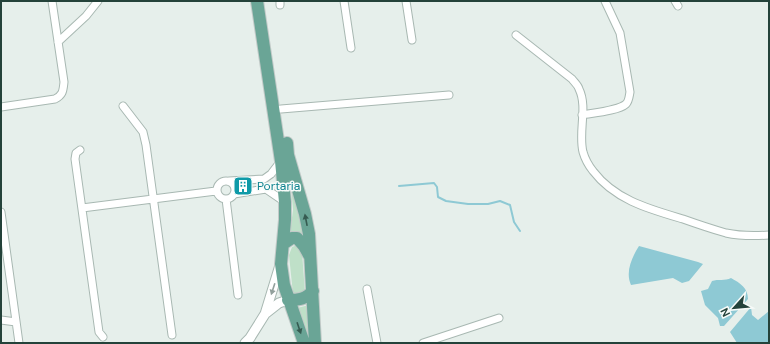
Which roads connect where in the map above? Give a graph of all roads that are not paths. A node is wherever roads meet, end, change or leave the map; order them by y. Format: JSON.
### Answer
{"nodes":[{"id":1,"x":52,"y":1,"type":"edge"},
{"id":2,"x":98,"y":1,"type":"edge"},
{"id":3,"x":257,"y":1,"type":"edge"},
{"id":4,"x":265,"y":1,"type":"edge"},
{"id":5,"x":344,"y":1,"type":"edge"},
{"id":6,"x":406,"y":1,"type":"edge"},
{"id":7,"x":605,"y":1,"type":"edge"},
{"id":8,"x":516,"y":35,"type":"dead end"},
{"id":9,"x":412,"y":40,"type":"dead end"},
{"id":10,"x":58,"y":42,"type":"junction"},
{"id":11,"x":350,"y":48,"type":"dead end"},
{"id":12,"x":449,"y":95,"type":"dead end"},
{"id":13,"x":124,"y":106,"type":"dead end"},
{"id":14,"x":1,"y":107,"type":"edge"},
{"id":15,"x":281,"y":108,"type":"junction"},
{"id":16,"x":582,"y":115,"type":"junction"},
{"id":17,"x":80,"y":150,"type":"dead end"},
{"id":18,"x":282,"y":161,"type":"junction"},
{"id":19,"x":264,"y":179,"type":"junction"},
{"id":20,"x":229,"y":181,"type":"junction"},
{"id":21,"x":266,"y":189,"type":"junction"},
{"id":22,"x":216,"y":190,"type":"junction"},
{"id":23,"x":234,"y":194,"type":"junction"},
{"id":24,"x":152,"y":199,"type":"junction"},
{"id":25,"x":226,"y":199,"type":"junction"},
{"id":26,"x":285,"y":202,"type":"junction"},
{"id":27,"x":82,"y":208,"type":"junction"},
{"id":28,"x":1,"y":212,"type":"edge"},
{"id":29,"x":769,"y":235,"type":"edge"},
{"id":30,"x":283,"y":244,"type":"junction"},
{"id":31,"x":310,"y":258,"type":"junction"},
{"id":32,"x":281,"y":264,"type":"junction"},
{"id":33,"x":367,"y":289,"type":"dead end"},
{"id":34,"x":312,"y":290,"type":"junction"},
{"id":35,"x":238,"y":295,"type":"dead end"},
{"id":36,"x":288,"y":300,"type":"junction"},
{"id":37,"x":265,"y":314,"type":"junction"},
{"id":38,"x":499,"y":318,"type":"dead end"},
{"id":39,"x":1,"y":320,"type":"edge"},
{"id":40,"x":16,"y":322,"type":"junction"},
{"id":41,"x":172,"y":335,"type":"dead end"},
{"id":42,"x":103,"y":337,"type":"dead end"},
{"id":43,"x":19,"y":343,"type":"edge"},
{"id":44,"x":245,"y":343,"type":"edge"},
{"id":45,"x":304,"y":343,"type":"edge"},
{"id":46,"x":315,"y":343,"type":"edge"},
{"id":47,"x":377,"y":343,"type":"edge"},
{"id":48,"x":423,"y":343,"type":"edge"}],
"edges":[{"from":1,"to":10,"type":"street"},
{"from":2,"to":10,"type":"street"},
{"from":3,"to":18,"type":"main road"},
{"from":4,"to":15,"type":"main road"},
{"from":5,"to":11,"type":"street"},
{"from":6,"to":9,"type":"street"},
{"from":7,"to":16,"type":"street"},
{"from":8,"to":16,"type":"street"},
{"from":10,"to":14,"type":"street"},
{"from":12,"to":15,"type":"street"},
{"from":13,"to":24,"type":"street"},
{"from":31,"to":15,"type":"main road","one_way":true},
{"from":16,"to":29,"type":"street"},
{"from":17,"to":27,"type":"street"},
{"from":18,"to":19,"type":"street"},
{"from":18,"to":26,"type":"main road"},
{"from":19,"to":20,"type":"street"},
{"from":19,"to":21,"type":"street"},
{"from":20,"to":22,"type":"street"},
{"from":20,"to":23,"type":"street"},
{"from":21,"to":23,"type":"street"},
{"from":21,"to":26,"type":"street"},
{"from":22,"to":24,"type":"street"},
{"from":22,"to":25,"type":"street"},
{"from":23,"to":25,"type":"street"},
{"from":24,"to":27,"type":"street"},
{"from":24,"to":41,"type":"street"},
{"from":25,"to":35,"type":"street"},
{"from":26,"to":30,"type":"main road"},
{"from":27,"to":42,"type":"street"},
{"from":28,"to":40,"type":"street"},
{"from":30,"to":31,"type":"main road"},
{"from":30,"to":32,"type":"main road"},
{"from":31,"to":34,"type":"main road"},
{"from":32,"to":36,"type":"main road"},
{"from":32,"to":37,"type":"street","one_way":true},
{"from":33,"to":47,"type":"street"},
{"from":34,"to":36,"type":"main road"},
{"from":34,"to":46,"type":"main road"},
{"from":36,"to":37,"type":"street"},
{"from":36,"to":45,"type":"main road","one_way":true},
{"from":37,"to":44,"type":"street"},
{"from":38,"to":48,"type":"street"},
{"from":39,"to":40,"type":"street"},
{"from":40,"to":43,"type":"street"}]}
